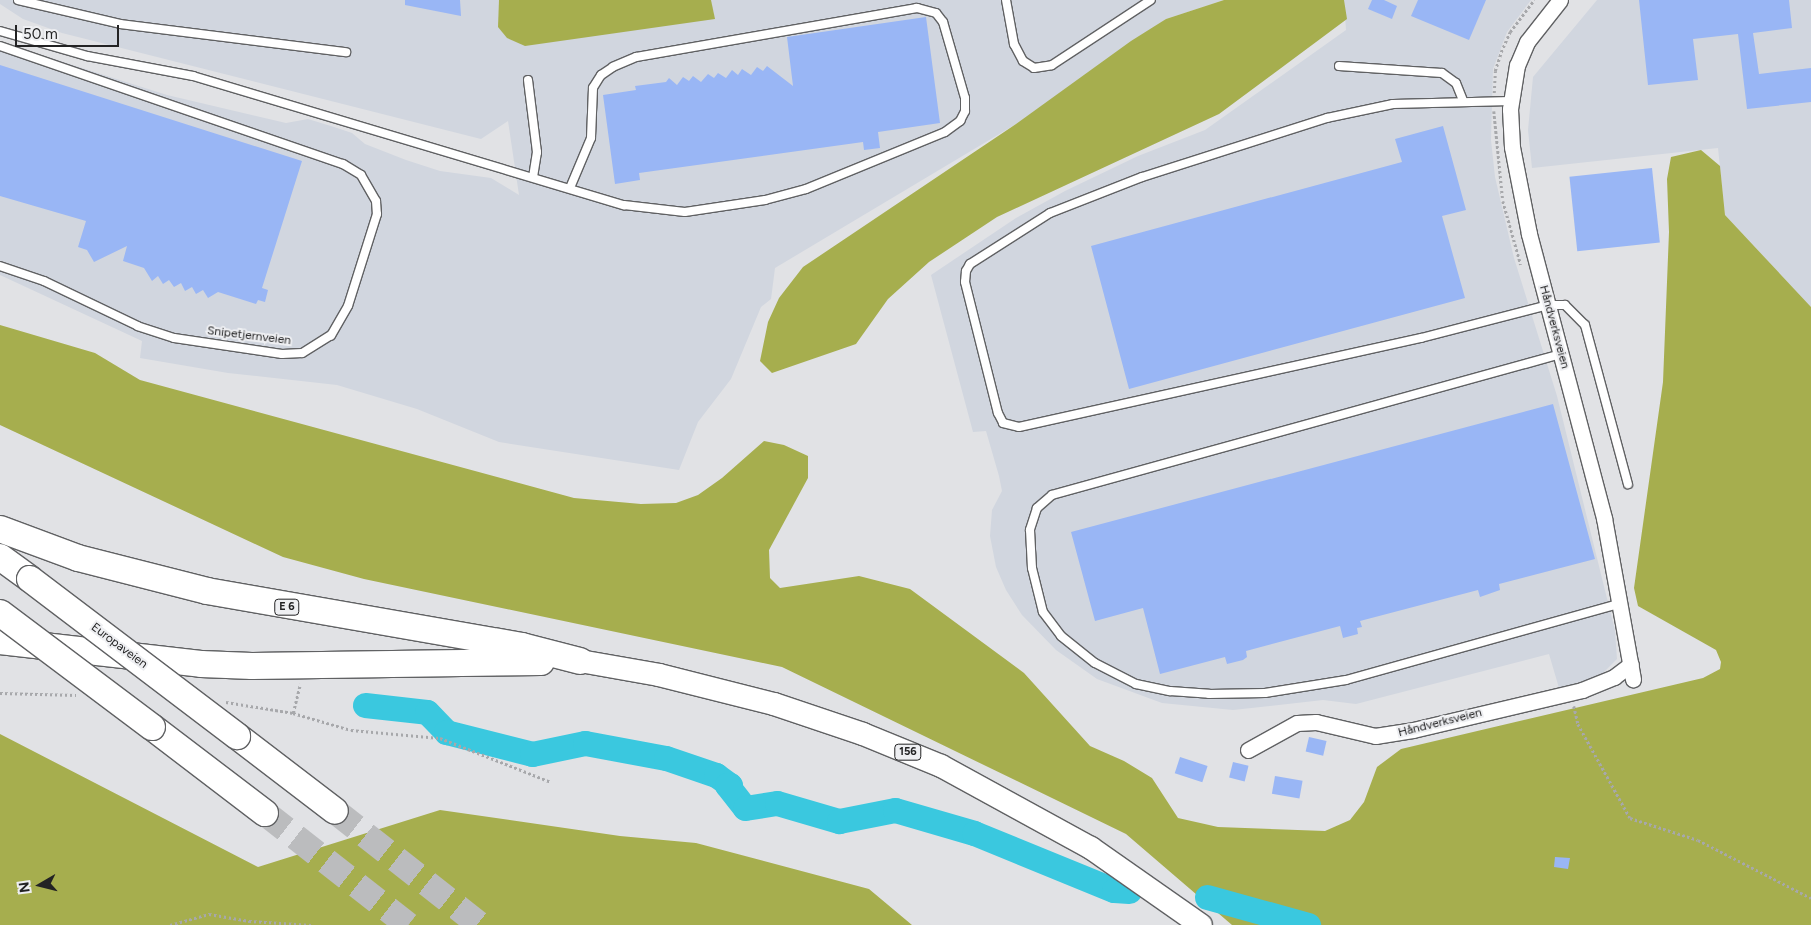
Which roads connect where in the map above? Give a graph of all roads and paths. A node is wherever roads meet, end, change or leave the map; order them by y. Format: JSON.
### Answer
{"nodes":[{"id":1,"x":18,"y":0,"type":"edge"},
{"id":2,"x":1006,"y":0,"type":"edge"},
{"id":3,"x":1151,"y":0,"type":"edge"},
{"id":4,"x":1560,"y":0,"type":"edge"},
{"id":5,"x":0,"y":31,"type":"edge"},
{"id":6,"x":0,"y":46,"type":"edge"},
{"id":7,"x":346,"y":52,"type":"dead end"},
{"id":8,"x":1339,"y":66,"type":"dead end"},
{"id":9,"x":528,"y":80,"type":"dead end"},
{"id":10,"x":1463,"y":100,"type":"junction"},
{"id":11,"x":1511,"y":101,"type":"junction"},
{"id":12,"x":532,"y":176,"type":"junction"},
{"id":13,"x":570,"y":188,"type":"junction"},
{"id":14,"x":0,"y":266,"type":"edge"},
{"id":15,"x":1549,"y":305,"type":"junction"},
{"id":16,"x":1561,"y":354,"type":"junction"},
{"id":17,"x":1628,"y":484,"type":"dead end"},
{"id":18,"x":0,"y":530,"type":"edge"},
{"id":19,"x":0,"y":557,"type":"edge"},
{"id":20,"x":1621,"y":603,"type":"junction"},
{"id":21,"x":0,"y":613,"type":"edge"},
{"id":22,"x":0,"y":641,"type":"edge"},
{"id":23,"x":580,"y":661,"type":"junction"},
{"id":24,"x":301,"y":667,"type":"junction"},
{"id":25,"x":0,"y":693,"type":"edge"},
{"id":26,"x":1571,"y":693,"type":"junction"},
{"id":27,"x":81,"y":695,"type":"dead end"},
{"id":28,"x":223,"y":702,"type":"dead end"},
{"id":29,"x":293,"y":713,"type":"junction"},
{"id":30,"x":1248,"y":750,"type":"dead end"},
{"id":31,"x":551,"y":782,"type":"dead end"},
{"id":32,"x":335,"y":811,"type":"tunnel mouth"},
{"id":33,"x":265,"y":813,"type":"tunnel mouth"},
{"id":34,"x":1811,"y":898,"type":"edge"},
{"id":35,"x":170,"y":925,"type":"edge"},
{"id":36,"x":312,"y":925,"type":"edge"},
{"id":37,"x":1200,"y":925,"type":"edge"}],
"edges":[{"from":1,"to":7,"type":"lane"},
{"from":2,"to":3,"type":"lane"},
{"from":4,"to":11,"type":"street","name":"Håndverksveien"},
{"from":5,"to":12,"type":"lane"},
{"from":6,"to":14,"type":"lane","name":"Snipetjernveien"},
{"from":8,"to":10,"type":"lane"},
{"from":9,"to":12,"type":"lane"},
{"from":10,"to":11,"type":"lane"},
{"from":10,"to":15,"type":"lane"},
{"from":11,"to":15,"type":"street","name":"Håndverksveien"},
{"from":12,"to":13,"type":"lane"},
{"from":13,"to":13,"type":"lane"},
{"from":15,"to":16,"type":"street","name":"Håndverksveien"},
{"from":15,"to":17,"type":"lane"},
{"from":16,"to":20,"type":"street","name":"Håndverksveien"},
{"from":16,"to":20,"type":"lane"},
{"from":18,"to":23,"type":"highway","number":"E 6"},
{"from":19,"to":32,"type":"highway","name":"Europaveien","bridge":true},
{"from":20,"to":26,"type":"street","name":"Håndverksveien"},
{"from":21,"to":33,"type":"highway","bridge":true},
{"from":22,"to":24,"type":"highway"},
{"from":23,"to":24,"type":"highway"},
{"from":23,"to":37,"type":"main road","number":"156"},
{"from":24,"to":29,"type":"path"},
{"from":25,"to":27,"type":"path"},
{"from":26,"to":30,"type":"street","name":"Håndverksveien"},
{"from":26,"to":34,"type":"path"},
{"from":28,"to":29,"type":"path"},
{"from":29,"to":31,"type":"path"},
{"from":35,"to":36,"type":"path"}]}
